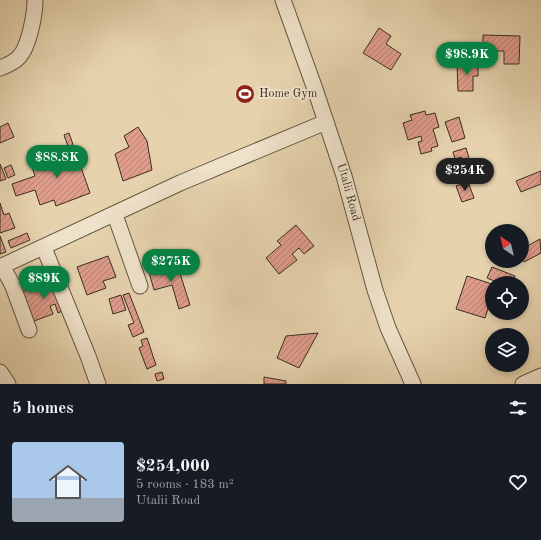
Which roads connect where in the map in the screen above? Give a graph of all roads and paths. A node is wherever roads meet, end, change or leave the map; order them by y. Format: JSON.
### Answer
{"nodes":[{"id":1,"x":35,"y":0,"type":"edge"},
{"id":2,"x":283,"y":0,"type":"edge"},
{"id":3,"x":0,"y":68,"type":"edge"},
{"id":4,"x":326,"y":122,"type":"junction"},
{"id":5,"x":115,"y":215,"type":"junction"},
{"id":6,"x":44,"y":248,"type":"junction"},
{"id":7,"x":1,"y":267,"type":"edge"},
{"id":8,"x":140,"y":286,"type":"dead end"},
{"id":9,"x":29,"y":330,"type":"dead end"},
{"id":10,"x":0,"y":372,"type":"edge"},
{"id":11,"x":541,"y":376,"type":"edge"},
{"id":12,"x":8,"y":384,"type":"edge"},
{"id":13,"x":98,"y":384,"type":"edge"},
{"id":14,"x":413,"y":384,"type":"edge"},
{"id":15,"x":524,"y":384,"type":"edge"}],
"edges":[{"from":1,"to":3,"type":"street"},
{"from":2,"to":4,"type":"street","name":"Utalii Road"},
{"from":4,"to":5,"type":"street"},
{"from":4,"to":14,"type":"street","name":"Utalii Road"},
{"from":5,"to":6,"type":"street"},
{"from":5,"to":8,"type":"street"},
{"from":6,"to":7,"type":"street"},
{"from":6,"to":13,"type":"street"},
{"from":7,"to":9,"type":"street"},
{"from":10,"to":12,"type":"street"},
{"from":11,"to":15,"type":"street"}]}
